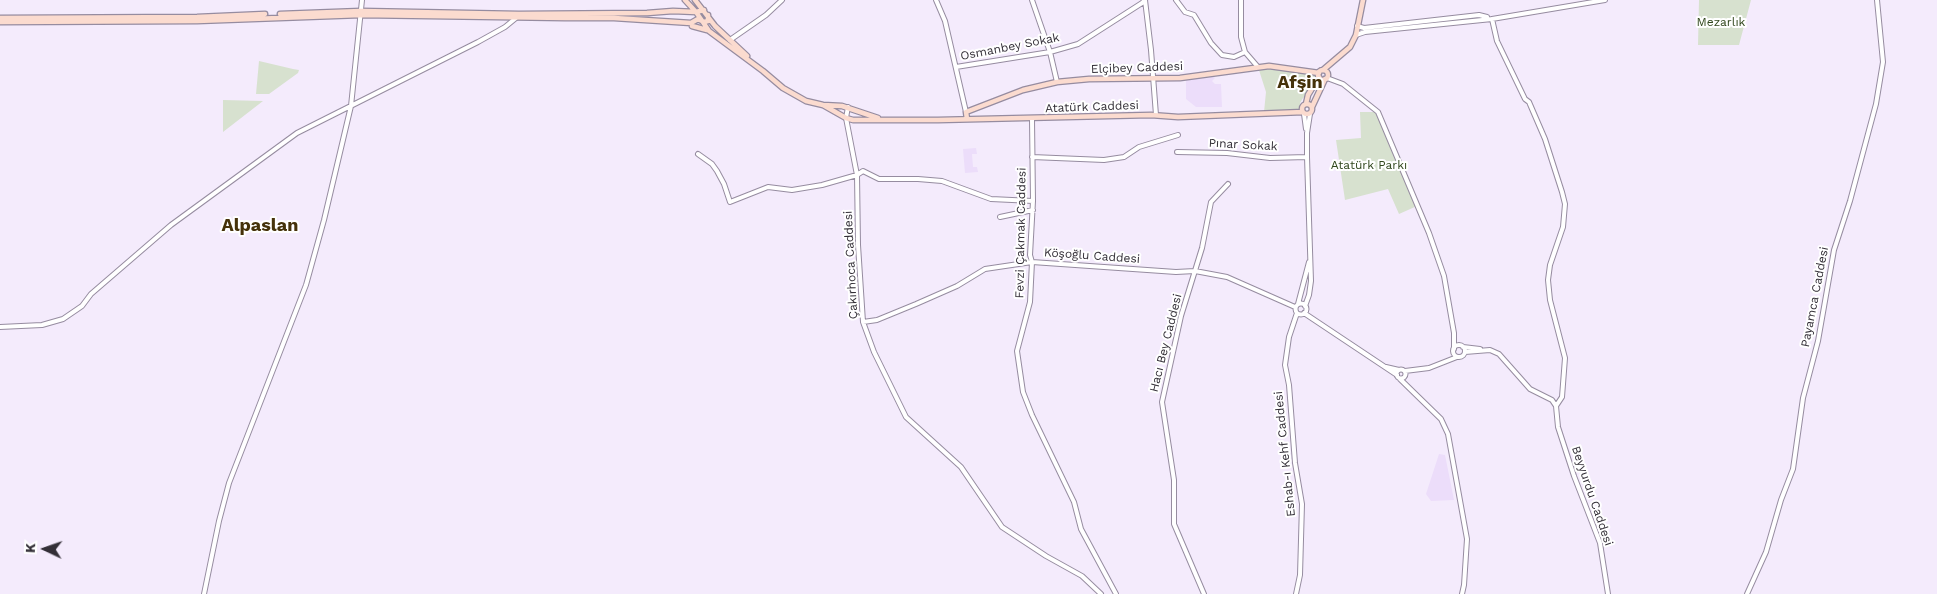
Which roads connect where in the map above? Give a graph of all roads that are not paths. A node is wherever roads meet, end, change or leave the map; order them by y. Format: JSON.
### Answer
{"nodes":[{"id":1,"x":362,"y":0,"type":"edge"},
{"id":2,"x":685,"y":0,"type":"edge"},
{"id":3,"x":695,"y":0,"type":"edge"},
{"id":4,"x":782,"y":0,"type":"edge"},
{"id":5,"x":936,"y":0,"type":"edge"},
{"id":6,"x":1032,"y":0,"type":"edge"},
{"id":7,"x":1145,"y":0,"type":"edge"},
{"id":8,"x":1176,"y":0,"type":"edge"},
{"id":9,"x":1241,"y":0,"type":"edge"},
{"id":10,"x":1362,"y":0,"type":"edge"},
{"id":11,"x":1605,"y":0,"type":"edge"},
{"id":12,"x":1877,"y":0,"type":"edge"},
{"id":13,"x":704,"y":10,"type":"junction"},
{"id":14,"x":696,"y":12,"type":"junction"},
{"id":15,"x":361,"y":13,"type":"junction"},
{"id":16,"x":708,"y":15,"type":"junction"},
{"id":17,"x":516,"y":18,"type":"junction"},
{"id":18,"x":1492,"y":18,"type":"junction"},
{"id":19,"x":0,"y":20,"type":"edge"},
{"id":20,"x":704,"y":22,"type":"junction"},
{"id":21,"x":692,"y":26,"type":"dead end"},
{"id":22,"x":1357,"y":26,"type":"junction"},
{"id":23,"x":709,"y":31,"type":"junction"},
{"id":24,"x":1356,"y":35,"type":"junction"},
{"id":25,"x":730,"y":40,"type":"junction"},
{"id":26,"x":1050,"y":52,"type":"junction"},
{"id":27,"x":1245,"y":52,"type":"junction"},
{"id":28,"x":956,"y":67,"type":"junction"},
{"id":29,"x":1258,"y":67,"type":"junction"},
{"id":30,"x":763,"y":71,"type":"junction"},
{"id":31,"x":1323,"y":75,"type":"junction"},
{"id":32,"x":1152,"y":78,"type":"junction"},
{"id":33,"x":1058,"y":82,"type":"junction"},
{"id":34,"x":1306,"y":104,"type":"junction"},
{"id":35,"x":823,"y":105,"type":"junction"},
{"id":36,"x":351,"y":106,"type":"junction"},
{"id":37,"x":848,"y":107,"type":"junction"},
{"id":38,"x":1312,"y":107,"type":"junction"},
{"id":39,"x":966,"y":112,"type":"junction"},
{"id":40,"x":1303,"y":113,"type":"junction"},
{"id":41,"x":1310,"y":114,"type":"junction"},
{"id":42,"x":1156,"y":115,"type":"junction"},
{"id":43,"x":846,"y":118,"type":"junction"},
{"id":44,"x":883,"y":119,"type":"junction"},
{"id":45,"x":967,"y":119,"type":"junction"},
{"id":46,"x":1032,"y":119,"type":"junction"},
{"id":47,"x":1307,"y":133,"type":"junction"},
{"id":48,"x":1178,"y":135,"type":"dead end"},
{"id":49,"x":1177,"y":152,"type":"dead end"},
{"id":50,"x":698,"y":154,"type":"dead end"},
{"id":51,"x":1307,"y":156,"type":"junction"},
{"id":52,"x":1032,"y":157,"type":"junction"},
{"id":53,"x":857,"y":175,"type":"junction"},
{"id":54,"x":1228,"y":184,"type":"dead end"},
{"id":55,"x":1033,"y":201,"type":"junction"},
{"id":56,"x":1033,"y":210,"type":"junction"},
{"id":57,"x":1000,"y":217,"type":"dead end"},
{"id":58,"x":1310,"y":258,"type":"junction"},
{"id":59,"x":1032,"y":262,"type":"junction"},
{"id":60,"x":1195,"y":271,"type":"junction"},
{"id":61,"x":1300,"y":295,"type":"junction"},
{"id":62,"x":1308,"y":298,"type":"junction"},
{"id":63,"x":1297,"y":305,"type":"junction"},
{"id":64,"x":1305,"y":306,"type":"junction"},
{"id":65,"x":1297,"y":313,"type":"junction"},
{"id":66,"x":1304,"y":313,"type":"junction"},
{"id":67,"x":863,"y":322,"type":"junction"},
{"id":68,"x":0,"y":327,"type":"edge"},
{"id":69,"x":1454,"y":333,"type":"junction"},
{"id":70,"x":1462,"y":346,"type":"junction"},
{"id":71,"x":1490,"y":350,"type":"junction"},
{"id":72,"x":1454,"y":351,"type":"junction"},
{"id":73,"x":1465,"y":352,"type":"junction"},
{"id":74,"x":1457,"y":357,"type":"junction"},
{"id":75,"x":1444,"y":361,"type":"junction"},
{"id":76,"x":1384,"y":367,"type":"junction"},
{"id":77,"x":1399,"y":370,"type":"junction"},
{"id":78,"x":1405,"y":375,"type":"junction"},
{"id":79,"x":1398,"y":377,"type":"junction"},
{"id":80,"x":1412,"y":389,"type":"junction"},
{"id":81,"x":1562,"y":397,"type":"junction"},
{"id":82,"x":1552,"y":400,"type":"junction"},
{"id":83,"x":1556,"y":406,"type":"junction"},
{"id":84,"x":204,"y":594,"type":"edge"},
{"id":85,"x":1101,"y":594,"type":"edge"},
{"id":86,"x":1116,"y":594,"type":"edge"},
{"id":87,"x":1204,"y":594,"type":"edge"},
{"id":88,"x":1296,"y":594,"type":"edge"},
{"id":89,"x":1462,"y":594,"type":"edge"},
{"id":90,"x":1608,"y":594,"type":"edge"},
{"id":91,"x":1747,"y":594,"type":"edge"}],
"edges":[{"from":1,"to":15,"type":"street"},
{"from":2,"to":14,"type":"main road","name":"Atatürk Caddesi"},
{"from":3,"to":13,"type":"main road"},
{"from":4,"to":25,"type":"street"},
{"from":5,"to":28,"type":"street"},
{"from":6,"to":26,"type":"street"},
{"from":7,"to":26,"type":"street","name":"Osmanbey Sokak"},
{"from":7,"to":32,"type":"street"},
{"from":8,"to":27,"type":"street"},
{"from":9,"to":27,"type":"street"},
{"from":10,"to":22,"type":"main road"},
{"from":11,"to":18,"type":"street"},
{"from":12,"to":91,"type":"street","name":"Payamca Caddesi"},
{"from":13,"to":14,"type":"main road"},
{"from":13,"to":16,"type":"main road"},
{"from":14,"to":15,"type":"main road"},
{"from":14,"to":20,"type":"main road","name":"Atatürk Caddesi"},
{"from":15,"to":17,"type":"main road"},
{"from":15,"to":19,"type":"main road"},
{"from":15,"to":36,"type":"street"},
{"from":16,"to":20,"type":"main road"},
{"from":16,"to":25,"type":"main road"},
{"from":17,"to":20,"type":"main road"},
{"from":17,"to":36,"type":"street"},
{"from":18,"to":22,"type":"street"},
{"from":18,"to":24,"type":"street"},
{"from":18,"to":81,"type":"street"},
{"from":20,"to":23,"type":"main road","name":"Atatürk Caddesi"},
{"from":21,"to":23,"type":"main road"},
{"from":22,"to":24,"type":"main road"},
{"from":23,"to":30,"type":"main road","name":"Atatürk Caddesi"},
{"from":24,"to":31,"type":"main road"},
{"from":25,"to":30,"type":"main road"},
{"from":26,"to":28,"type":"street","name":"Osmanbey Sokak"},
{"from":26,"to":33,"type":"street"},
{"from":27,"to":29,"type":"street"},
{"from":28,"to":39,"type":"street"},
{"from":29,"to":31,"type":"main road","name":"Elçibey Caddesi"},
{"from":29,"to":32,"type":"main road","name":"Elçibey Caddesi"},
{"from":30,"to":35,"type":"main road","name":"Atatürk Caddesi"},
{"from":31,"to":34,"type":"main road"},
{"from":31,"to":38,"type":"main road"},
{"from":31,"to":69,"type":"street"},
{"from":32,"to":33,"type":"main road","name":"Elçibey Caddesi"},
{"from":32,"to":42,"type":"street"},
{"from":33,"to":39,"type":"main road","name":"Elçibey Caddesi"},
{"from":34,"to":38,"type":"main road"},
{"from":34,"to":40,"type":"main road"},
{"from":35,"to":37,"type":"main road","name":"Atatürk Caddesi"},
{"from":35,"to":43,"type":"main road","name":"Atatürk Caddesi"},
{"from":36,"to":68,"type":"street"},
{"from":36,"to":84,"type":"street"},
{"from":37,"to":43,"type":"street","name":"Çakırhoca Caddesi"},
{"from":37,"to":44,"type":"main road","name":"Atatürk Caddesi"},
{"from":38,"to":41,"type":"main road"},
{"from":39,"to":45,"type":"main road"},
{"from":40,"to":41,"type":"main road","name":"Atatürk Caddesi"},
{"from":40,"to":42,"type":"main road","name":"Atatürk Caddesi"},
{"from":40,"to":47,"type":"street"},
{"from":41,"to":47,"type":"street"},
{"from":42,"to":46,"type":"main road","name":"Atatürk Caddesi"},
{"from":43,"to":44,"type":"main road","name":"Atatürk Caddesi"},
{"from":43,"to":53,"type":"street","name":"Çakırhoca Caddesi"},
{"from":44,"to":45,"type":"main road","name":"Atatürk Caddesi"},
{"from":45,"to":46,"type":"main road","name":"Atatürk Caddesi"},
{"from":46,"to":52,"type":"street","name":"Fevzi Çakmak Caddesi"},
{"from":47,"to":51,"type":"street"},
{"from":48,"to":52,"type":"street"},
{"from":49,"to":51,"type":"street","name":"Pınar Sokak"},
{"from":50,"to":53,"type":"street"},
{"from":51,"to":58,"type":"street"},
{"from":52,"to":55,"type":"street","name":"Fevzi Çakmak Caddesi"},
{"from":53,"to":55,"type":"street"},
{"from":53,"to":67,"type":"street","name":"Çakırhoca Caddesi"},
{"from":54,"to":60,"type":"street","name":"Hacı Bey Caddesi"},
{"from":55,"to":56,"type":"street","name":"Fevzi Çakmak Caddesi"},
{"from":56,"to":57,"type":"street"},
{"from":56,"to":59,"type":"street","name":"Fevzi Çakmak Caddesi"},
{"from":58,"to":61,"type":"street"},
{"from":58,"to":62,"type":"street"},
{"from":59,"to":60,"type":"street","name":"Köşoğlu Caddesi"},
{"from":59,"to":67,"type":"street","name":"Köşoğlu Caddesi"},
{"from":59,"to":86,"type":"street","name":"Fevzi Çakmak Caddesi"},
{"from":60,"to":63,"type":"street","name":"Köşoğlu Caddesi"},
{"from":60,"to":87,"type":"street","name":"Hacı Bey Caddesi"},
{"from":61,"to":62,"type":"street"},
{"from":61,"to":63,"type":"street"},
{"from":62,"to":64,"type":"street"},
{"from":63,"to":64,"type":"street"},
{"from":63,"to":65,"type":"street"},
{"from":64,"to":66,"type":"street"},
{"from":65,"to":66,"type":"street"},
{"from":65,"to":88,"type":"street","name":"Eshab-ı Kehf Caddesi"},
{"from":66,"to":76,"type":"street"},
{"from":67,"to":85,"type":"street","name":"Çakırhoca Caddesi"},
{"from":69,"to":70,"type":"street"},
{"from":69,"to":72,"type":"street"},
{"from":70,"to":71,"type":"street"},
{"from":70,"to":72,"type":"street"},
{"from":70,"to":73,"type":"street"},
{"from":71,"to":73,"type":"street"},
{"from":71,"to":82,"type":"street"},
{"from":72,"to":74,"type":"street"},
{"from":72,"to":75,"type":"street"},
{"from":73,"to":74,"type":"street"},
{"from":74,"to":75,"type":"street"},
{"from":75,"to":78,"type":"street"},
{"from":76,"to":77,"type":"street"},
{"from":76,"to":79,"type":"street"},
{"from":77,"to":78,"type":"street"},
{"from":77,"to":79,"type":"street"},
{"from":78,"to":79,"type":"street"},
{"from":78,"to":80,"type":"street"},
{"from":79,"to":80,"type":"street"},
{"from":80,"to":89,"type":"street"},
{"from":81,"to":82,"type":"street"},
{"from":81,"to":83,"type":"street"},
{"from":82,"to":83,"type":"street"},
{"from":83,"to":90,"type":"street","name":"Beyyurdu Caddesi"}]}
